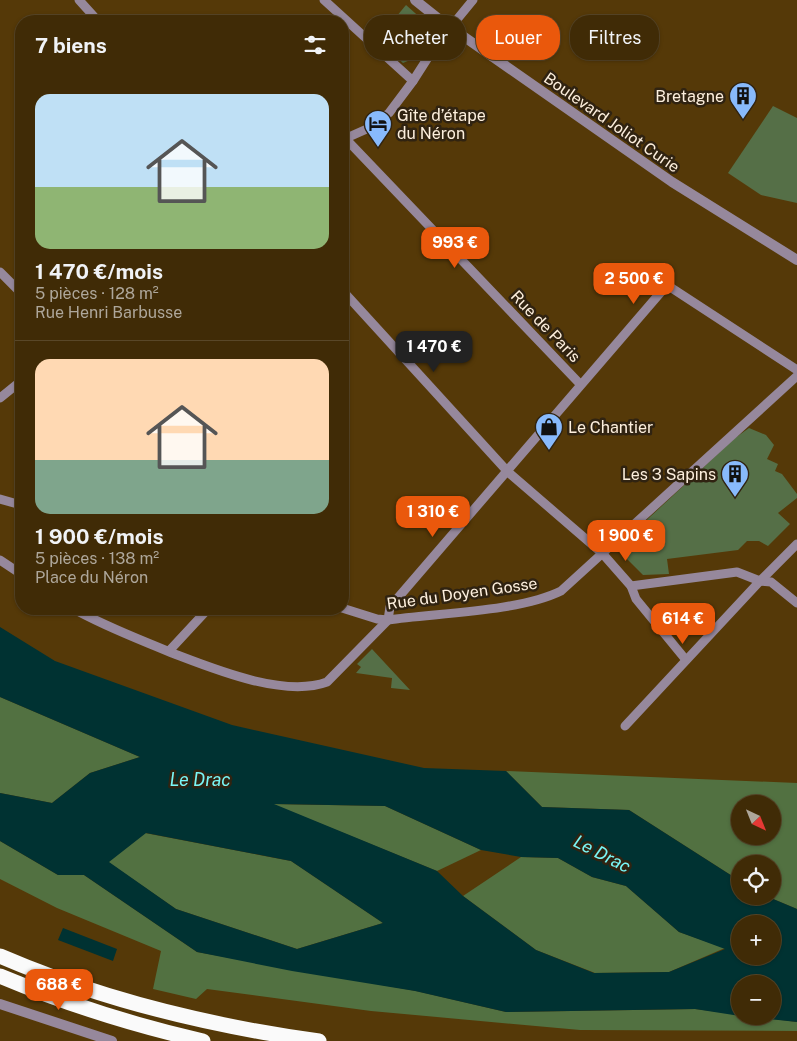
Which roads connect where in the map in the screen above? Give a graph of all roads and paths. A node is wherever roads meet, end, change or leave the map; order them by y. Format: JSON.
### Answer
{"nodes":[{"id":1,"x":79,"y":0,"type":"edge"},
{"id":2,"x":324,"y":0,"type":"edge"},
{"id":3,"x":415,"y":0,"type":"edge"},
{"id":4,"x":473,"y":0,"type":"edge"},
{"id":5,"x":93,"y":15,"type":"edge"},
{"id":6,"x":340,"y":15,"type":"edge"},
{"id":7,"x":435,"y":15,"type":"edge"},
{"id":8,"x":462,"y":15,"type":"edge"},
{"id":9,"x":349,"y":23,"type":"edge"},
{"id":10,"x":466,"y":38,"type":"edge"},
{"id":11,"x":426,"y":60,"type":"edge"},
{"id":12,"x":413,"y":81,"type":"junction"},
{"id":13,"x":349,"y":136,"type":"edge"},
{"id":14,"x":349,"y":144,"type":"edge"},
{"id":15,"x":797,"y":260,"type":"edge"},
{"id":16,"x":0,"y":272,"type":"edge"},
{"id":17,"x":15,"y":287,"type":"edge"},
{"id":18,"x":349,"y":298,"type":"edge"},
{"id":19,"x":797,"y":370,"type":"edge"},
{"id":20,"x":797,"y":376,"type":"edge"},
{"id":21,"x":580,"y":384,"type":"junction"},
{"id":22,"x":15,"y":385,"type":"edge"},
{"id":23,"x":0,"y":398,"type":"edge"},
{"id":24,"x":508,"y":472,"type":"junction"},
{"id":25,"x":0,"y":499,"type":"edge"},
{"id":26,"x":15,"y":503,"type":"edge"},
{"id":27,"x":797,"y":544,"type":"edge"},
{"id":28,"x":602,"y":553,"type":"junction"},
{"id":29,"x":0,"y":560,"type":"edge"},
{"id":30,"x":15,"y":570,"type":"edge"},
{"id":31,"x":760,"y":581,"type":"junction"},
{"id":32,"x":632,"y":586,"type":"junction"},
{"id":33,"x":797,"y":603,"type":"edge"},
{"id":34,"x":349,"y":610,"type":"edge"},
{"id":35,"x":86,"y":615,"type":"edge"},
{"id":36,"x":203,"y":615,"type":"edge"},
{"id":37,"x":388,"y":620,"type":"junction"},
{"id":38,"x":169,"y":652,"type":"junction"},
{"id":39,"x":686,"y":660,"type":"junction"},
{"id":40,"x":626,"y":726,"type":"dead end"},
{"id":41,"x":0,"y":956,"type":"edge"},
{"id":42,"x":0,"y":976,"type":"edge"},
{"id":43,"x":0,"y":1004,"type":"edge"},
{"id":44,"x":112,"y":1041,"type":"edge"},
{"id":45,"x":203,"y":1041,"type":"edge"},
{"id":46,"x":319,"y":1041,"type":"edge"}],
"edges":[{"from":1,"to":5,"type":"street"},
{"from":2,"to":6,"type":"street"},
{"from":3,"to":7,"type":"street","name":"Boulevard Joliot Curie"},
{"from":4,"to":8,"type":"street"},
{"from":9,"to":12,"type":"street"},
{"from":10,"to":15,"type":"street","name":"Boulevard Joliot Curie"},
{"from":11,"to":12,"type":"street"},
{"from":12,"to":13,"type":"street"},
{"from":14,"to":21,"type":"street","name":"Rue de Paris"},
{"from":16,"to":17,"type":"street"},
{"from":18,"to":24,"type":"street"},
{"from":19,"to":21,"type":"street"},
{"from":20,"to":28,"type":"street","name":"Rue du Doyen Gosse"},
{"from":21,"to":24,"type":"street"},
{"from":22,"to":23,"type":"street"},
{"from":24,"to":28,"type":"street"},
{"from":24,"to":37,"type":"street"},
{"from":25,"to":26,"type":"street"},
{"from":27,"to":31,"type":"street"},
{"from":28,"to":32,"type":"street"},
{"from":28,"to":37,"type":"street","name":"Rue du Doyen Gosse"},
{"from":29,"to":30,"type":"street"},
{"from":31,"to":32,"type":"street"},
{"from":31,"to":33,"type":"street"},
{"from":31,"to":39,"type":"street"},
{"from":32,"to":39,"type":"street"},
{"from":34,"to":37,"type":"street","name":"Rue du Doyen Gosse"},
{"from":35,"to":38,"type":"street"},
{"from":36,"to":38,"type":"street"},
{"from":37,"to":38,"type":"street"},
{"from":39,"to":40,"type":"street"},
{"from":41,"to":46,"type":"highway"},
{"from":42,"to":45,"type":"highway"},
{"from":43,"to":44,"type":"street"}]}
